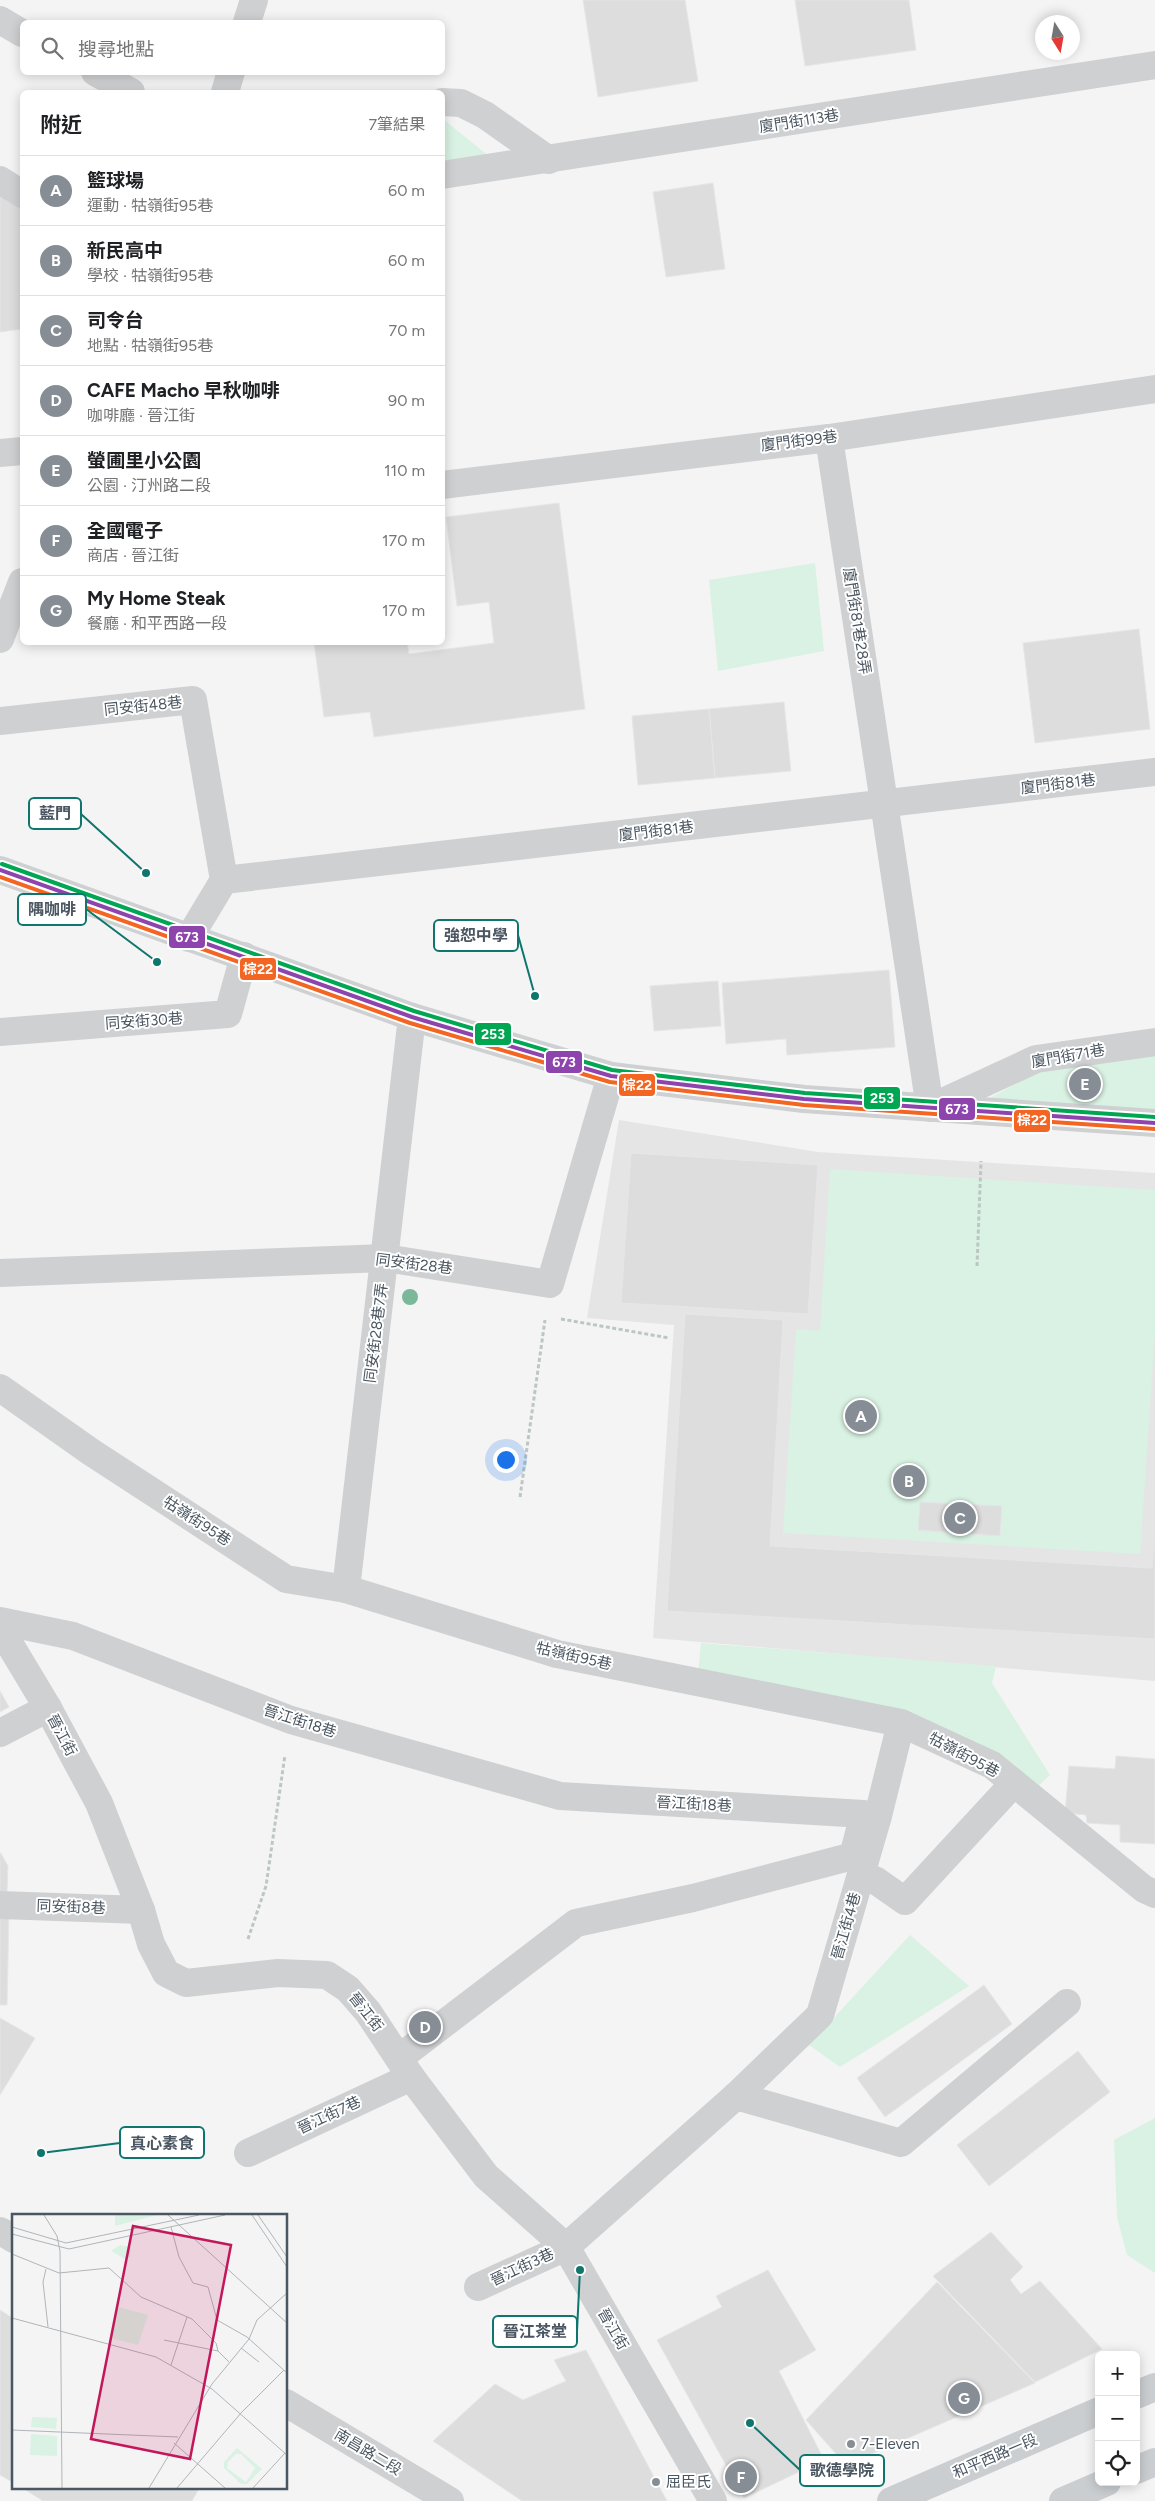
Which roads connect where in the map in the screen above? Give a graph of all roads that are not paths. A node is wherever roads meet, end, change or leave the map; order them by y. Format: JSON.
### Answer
{"nodes":[{"id":1,"x":254,"y":0,"type":"edge"},
{"id":2,"x":0,"y":20,"type":"edge"},
{"id":3,"x":248,"y":20,"type":"edge"},
{"id":4,"x":20,"y":32,"type":"edge"},
{"id":5,"x":1155,"y":65,"type":"edge"},
{"id":6,"x":100,"y":75,"type":"edge"},
{"id":7,"x":231,"y":75,"type":"edge"},
{"id":8,"x":127,"y":90,"type":"edge"},
{"id":9,"x":226,"y":90,"type":"edge"},
{"id":10,"x":445,"y":102,"type":"edge"},
{"id":11,"x":549,"y":160,"type":"junction"},
{"id":12,"x":445,"y":175,"type":"edge"},
{"id":13,"x":0,"y":180,"type":"edge"},
{"id":14,"x":20,"y":193,"type":"edge"},
{"id":15,"x":1155,"y":389,"type":"edge"},
{"id":16,"x":829,"y":438,"type":"junction"},
{"id":17,"x":20,"y":451,"type":"edge"},
{"id":18,"x":0,"y":453,"type":"edge"},
{"id":19,"x":445,"y":485,"type":"edge"},
{"id":20,"x":20,"y":587,"type":"edge"},
{"id":21,"x":0,"y":639,"type":"edge"},
{"id":22,"x":0,"y":721,"type":"edge"},
{"id":23,"x":1155,"y":772,"type":"edge"},
{"id":24,"x":884,"y":805,"type":"junction"},
{"id":25,"x":0,"y":870,"type":"edge"},
{"id":26,"x":224,"y":880,"type":"junction"},
{"id":27,"x":189,"y":938,"type":"junction"},
{"id":28,"x":244,"y":956,"type":"junction"},
{"id":29,"x":412,"y":1017,"type":"junction"},
{"id":30,"x":0,"y":1032,"type":"edge"},
{"id":31,"x":1155,"y":1042,"type":"edge"},
{"id":32,"x":611,"y":1076,"type":"junction"},
{"id":33,"x":930,"y":1108,"type":"junction"},
{"id":34,"x":1155,"y":1123,"type":"edge"},
{"id":35,"x":385,"y":1258,"type":"junction"},
{"id":36,"x":0,"y":1273,"type":"edge"},
{"id":37,"x":0,"y":1388,"type":"edge"},
{"id":38,"x":346,"y":1589,"type":"junction"},
{"id":39,"x":0,"y":1621,"type":"edge"},
{"id":40,"x":0,"y":1628,"type":"edge"},
{"id":41,"x":48,"y":1708,"type":"junction"},
{"id":42,"x":902,"y":1723,"type":"junction"},
{"id":43,"x":0,"y":1733,"type":"edge"},
{"id":44,"x":1014,"y":1783,"type":"junction"},
{"id":45,"x":876,"y":1880,"type":"dead end"},
{"id":46,"x":1155,"y":1894,"type":"edge"},
{"id":47,"x":0,"y":1905,"type":"edge"},
{"id":48,"x":141,"y":1910,"type":"junction"},
{"id":49,"x":1067,"y":2003,"type":"dead end"},
{"id":50,"x":405,"y":2067,"type":"junction"},
{"id":51,"x":736,"y":2096,"type":"junction"},
{"id":52,"x":248,"y":2153,"type":"dead end"},
{"id":53,"x":0,"y":2231,"type":"edge"},
{"id":54,"x":12,"y":2238,"type":"edge"},
{"id":55,"x":566,"y":2247,"type":"junction"},
{"id":56,"x":478,"y":2287,"type":"dead end"},
{"id":57,"x":1155,"y":2386,"type":"edge"},
{"id":58,"x":1140,"y":2393,"type":"edge"},
{"id":59,"x":288,"y":2403,"type":"edge"},
{"id":60,"x":1095,"y":2413,"type":"edge"},
{"id":61,"x":1155,"y":2462,"type":"edge"},
{"id":62,"x":1140,"y":2468,"type":"edge"},
{"id":63,"x":1098,"y":2486,"type":"edge"},
{"id":64,"x":450,"y":2501,"type":"edge"},
{"id":65,"x":713,"y":2501,"type":"edge"},
{"id":66,"x":891,"y":2501,"type":"edge"},
{"id":67,"x":1063,"y":2501,"type":"edge"}],
"edges":[{"from":1,"to":3,"type":"street"},
{"from":2,"to":4,"type":"street"},
{"from":5,"to":11,"type":"street","name":"廈門街113巷"},
{"from":6,"to":8,"type":"street"},
{"from":7,"to":9,"type":"street"},
{"from":10,"to":11,"type":"street"},
{"from":11,"to":12,"type":"street","name":"廈門街113巷"},
{"from":13,"to":14,"type":"street"},
{"from":15,"to":16,"type":"street","name":"廈門街99巷"},
{"from":16,"to":19,"type":"street","name":"廈門街99巷"},
{"from":16,"to":24,"type":"street","name":"廈門街81巷28弄"},
{"from":17,"to":18,"type":"street"},
{"from":20,"to":21,"type":"street"},
{"from":22,"to":26,"type":"street","name":"同安街48巷"},
{"from":23,"to":24,"type":"street","name":"廈門街81巷"},
{"from":24,"to":26,"type":"street","name":"廈門街81巷"},
{"from":24,"to":33,"type":"street","name":"廈門街81巷28弄"},
{"from":25,"to":27,"type":"street"},
{"from":26,"to":27,"type":"street"},
{"from":27,"to":28,"type":"street"},
{"from":28,"to":29,"type":"street"},
{"from":28,"to":30,"type":"street","name":"同安街30巷"},
{"from":29,"to":32,"type":"street"},
{"from":29,"to":35,"type":"street","name":"同安街28巷7弄"},
{"from":31,"to":33,"type":"street","name":"廈門街71巷"},
{"from":32,"to":33,"type":"street"},
{"from":32,"to":35,"type":"street","name":"同安街28巷"},
{"from":33,"to":34,"type":"street"},
{"from":35,"to":36,"type":"street","name":"同安街28巷"},
{"from":35,"to":38,"type":"street","name":"同安街28巷7弄"},
{"from":37,"to":38,"type":"street","name":"牯嶺街95巷"},
{"from":38,"to":42,"type":"street","name":"牯嶺街95巷"},
{"from":39,"to":50,"type":"street","name":"晉江街18巷"},
{"from":40,"to":41,"type":"street","name":"晉江街"},
{"from":41,"to":43,"type":"street"},
{"from":41,"to":48,"type":"street","name":"晉江街"},
{"from":42,"to":44,"type":"street","name":"牯嶺街95巷"},
{"from":42,"to":51,"type":"street","name":"晉江街4巷"},
{"from":44,"to":45,"type":"street"},
{"from":44,"to":46,"type":"street","name":"牯嶺街95巷"},
{"from":47,"to":48,"type":"street","name":"同安街8巷"},
{"from":48,"to":50,"type":"street","name":"晉江街"},
{"from":49,"to":51,"type":"street"},
{"from":50,"to":52,"type":"street","name":"晉江街7巷"},
{"from":50,"to":55,"type":"street","name":"晉江街"},
{"from":51,"to":55,"type":"street","name":"晉江街4巷"},
{"from":53,"to":54,"type":"street"},
{"from":55,"to":56,"type":"street","name":"晉江街3巷"},
{"from":55,"to":65,"type":"street","name":"晉江街"},
{"from":57,"to":58,"type":"main road"},
{"from":59,"to":64,"type":"street","name":"南昌路二段"},
{"from":60,"to":66,"type":"main road","name":"和平西路一段"},
{"from":61,"to":62,"type":"main road"},
{"from":63,"to":67,"type":"main road"}]}
